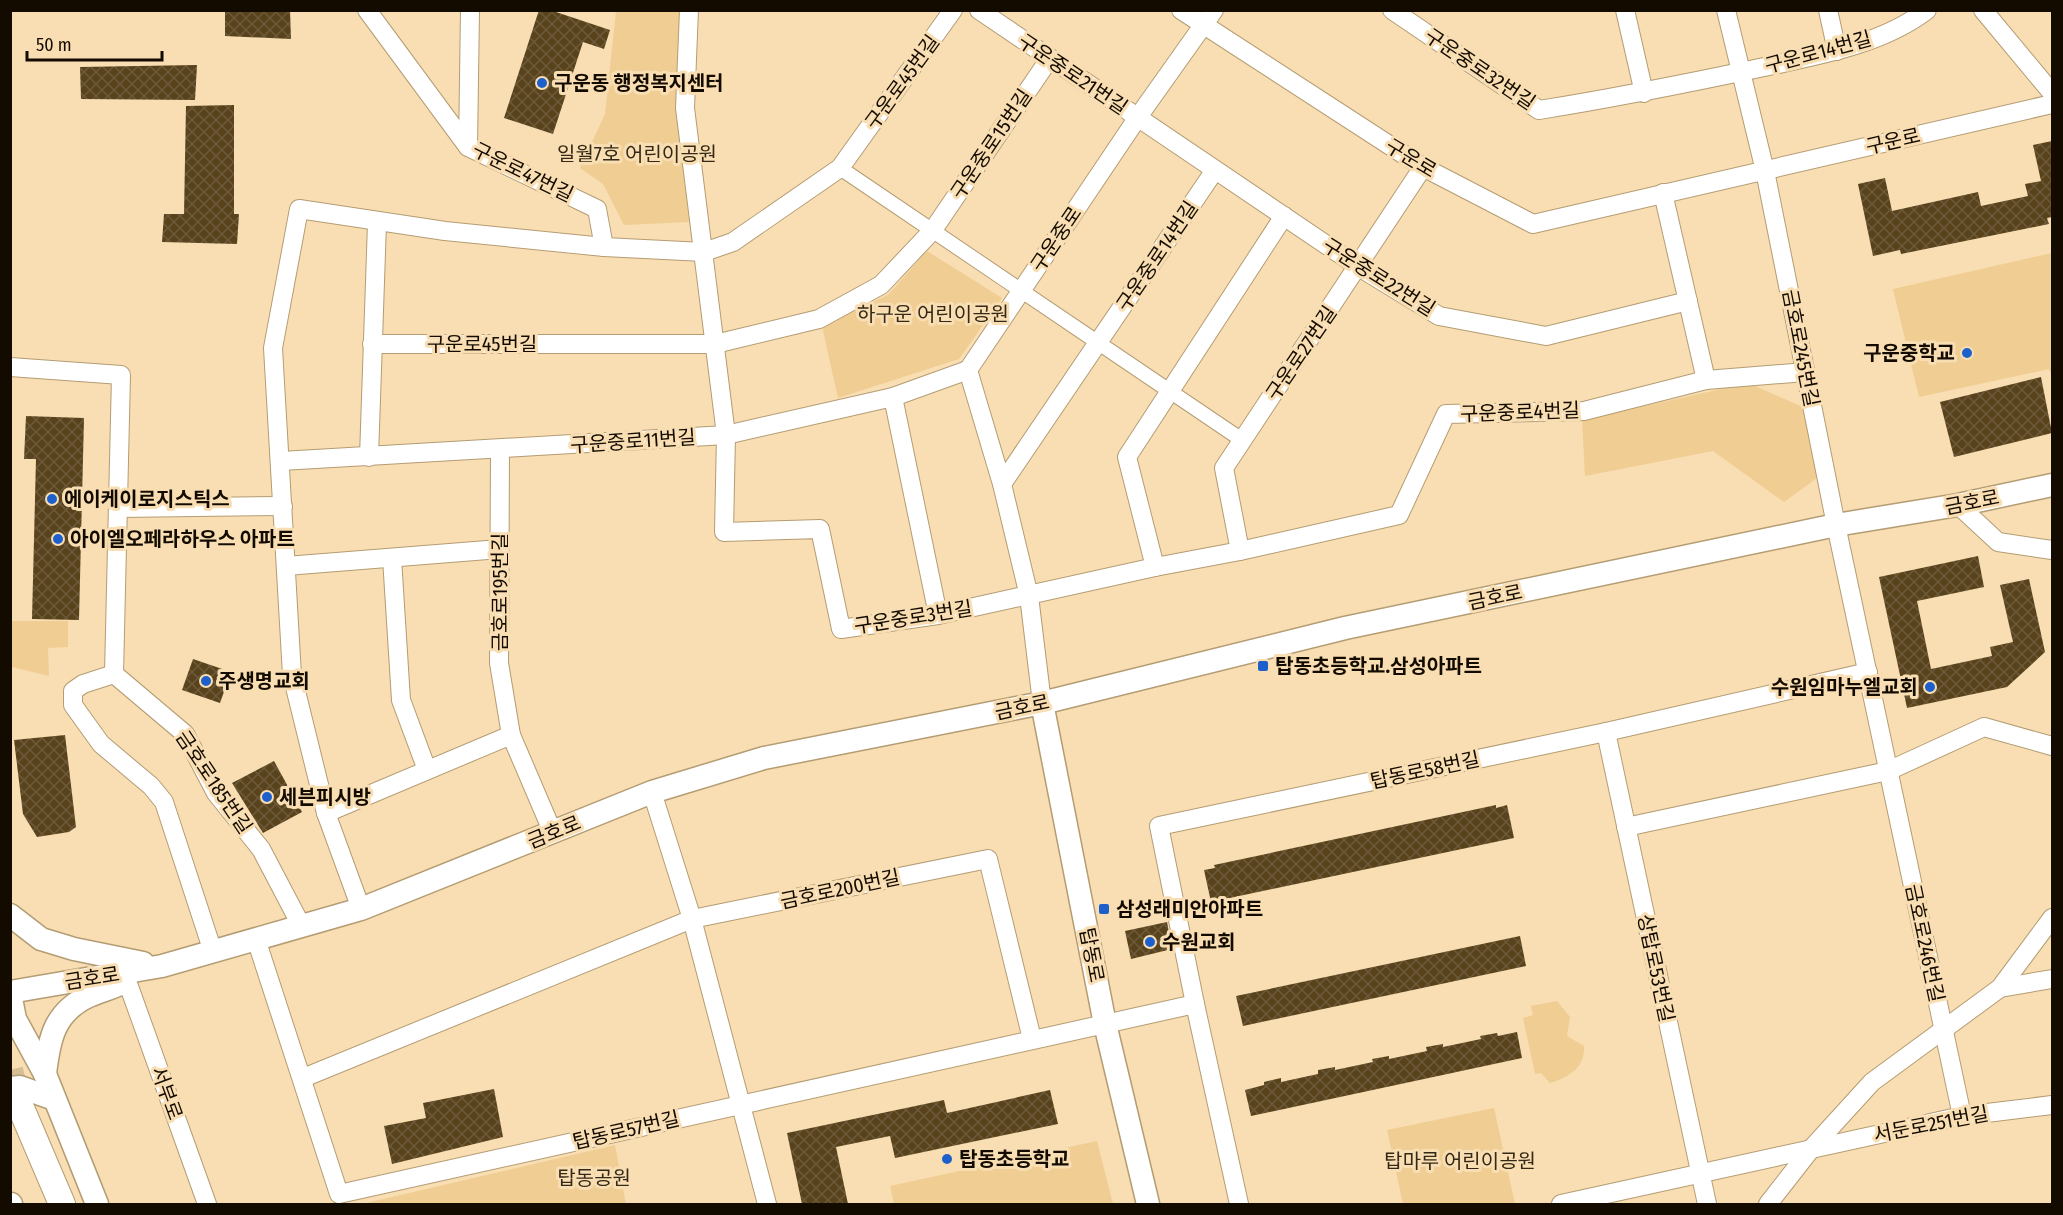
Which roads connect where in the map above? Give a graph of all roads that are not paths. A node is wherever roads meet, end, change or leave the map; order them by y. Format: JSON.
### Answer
{"nodes":[{"id":1,"x":367,"y":10,"type":"edge"},
{"id":2,"x":470,"y":10,"type":"edge"},
{"id":3,"x":689,"y":10,"type":"edge"},
{"id":4,"x":953,"y":10,"type":"edge"},
{"id":5,"x":979,"y":10,"type":"edge"},
{"id":6,"x":1181,"y":10,"type":"edge"},
{"id":7,"x":1392,"y":10,"type":"edge"},
{"id":8,"x":1625,"y":10,"type":"edge"},
{"id":9,"x":1726,"y":10,"type":"edge"},
{"id":10,"x":1828,"y":10,"type":"edge"},
{"id":11,"x":1927,"y":10,"type":"edge"},
{"id":12,"x":1983,"y":10,"type":"edge"},
{"id":13,"x":1209,"y":18,"type":"edge"},
{"id":14,"x":1837,"y":51,"type":"junction"},
{"id":15,"x":1050,"y":58,"type":"junction"},
{"id":16,"x":1740,"y":72,"type":"junction"},
{"id":17,"x":1644,"y":93,"type":"junction"},
{"id":18,"x":2052,"y":93,"type":"edge"},
{"id":19,"x":2052,"y":104,"type":"edge"},
{"id":20,"x":1138,"y":117,"type":"junction"},
{"id":21,"x":468,"y":147,"type":"junction"},
{"id":22,"x":1423,"y":167,"type":"junction"},
{"id":23,"x":840,"y":168,"type":"junction"},
{"id":24,"x":1215,"y":170,"type":"junction"},
{"id":25,"x":1765,"y":171,"type":"junction"},
{"id":26,"x":1663,"y":193,"type":"junction"},
{"id":27,"x":1284,"y":216,"type":"junction"},
{"id":28,"x":377,"y":223,"type":"junction"},
{"id":29,"x":933,"y":230,"type":"junction"},
{"id":30,"x":604,"y":247,"type":"junction"},
{"id":31,"x":704,"y":252,"type":"junction"},
{"id":32,"x":1359,"y":267,"type":"junction"},
{"id":33,"x":1022,"y":290,"type":"junction"},
{"id":34,"x":1688,"y":302,"type":"junction"},
{"id":35,"x":1098,"y":342,"type":"junction"},
{"id":36,"x":372,"y":344,"type":"junction"},
{"id":37,"x":715,"y":344,"type":"junction"},
{"id":38,"x":10,"y":367,"type":"edge"},
{"id":39,"x":968,"y":369,"type":"junction"},
{"id":40,"x":1806,"y":372,"type":"junction"},
{"id":41,"x":1706,"y":380,"type":"junction"},
{"id":42,"x":1170,"y":391,"type":"junction"},
{"id":43,"x":893,"y":397,"type":"junction"},
{"id":44,"x":726,"y":435,"type":"junction"},
{"id":45,"x":1242,"y":440,"type":"junction"},
{"id":46,"x":500,"y":449,"type":"junction"},
{"id":47,"x":369,"y":457,"type":"junction"},
{"id":48,"x":281,"y":461,"type":"junction"},
{"id":49,"x":1002,"y":484,"type":"junction"},
{"id":50,"x":2052,"y":485,"type":"edge"},
{"id":51,"x":1958,"y":506,"type":"junction"},
{"id":52,"x":283,"y":507,"type":"junction"},
{"id":53,"x":118,"y":508,"type":"junction"},
{"id":54,"x":1836,"y":525,"type":"junction"},
{"id":55,"x":500,"y":549,"type":"junction"},
{"id":56,"x":2052,"y":550,"type":"edge"},
{"id":57,"x":1240,"y":551,"type":"junction"},
{"id":58,"x":392,"y":558,"type":"junction"},
{"id":59,"x":286,"y":566,"type":"junction"},
{"id":60,"x":1155,"y":567,"type":"junction"},
{"id":61,"x":1029,"y":596,"type":"junction"},
{"id":62,"x":938,"y":615,"type":"junction"},
{"id":63,"x":1868,"y":672,"type":"junction"},
{"id":64,"x":114,"y":674,"type":"junction"},
{"id":65,"x":1042,"y":703,"type":"junction"},
{"id":66,"x":1606,"y":732,"type":"junction"},
{"id":67,"x":511,"y":735,"type":"junction"},
{"id":68,"x":2052,"y":746,"type":"edge"},
{"id":69,"x":427,"y":770,"type":"junction"},
{"id":70,"x":1888,"y":771,"type":"junction"},
{"id":71,"x":652,"y":792,"type":"junction"},
{"id":72,"x":326,"y":813,"type":"junction"},
{"id":73,"x":1626,"y":827,"type":"junction"},
{"id":74,"x":553,"y":833,"type":"junction"},
{"id":75,"x":361,"y":909,"type":"junction"},
{"id":76,"x":10,"y":915,"type":"edge"},
{"id":77,"x":2052,"y":918,"type":"edge"},
{"id":78,"x":692,"y":919,"type":"junction"},
{"id":79,"x":302,"y":927,"type":"junction"},
{"id":80,"x":256,"y":939,"type":"junction"},
{"id":81,"x":213,"y":952,"type":"junction"},
{"id":82,"x":162,"y":966,"type":"junction"},
{"id":83,"x":2052,"y":979,"type":"edge"},
{"id":84,"x":127,"y":981,"type":"junction"},
{"id":85,"x":2000,"y":988,"type":"junction"},
{"id":86,"x":10,"y":992,"type":"edge"},
{"id":87,"x":1195,"y":1004,"type":"junction"},
{"id":88,"x":1105,"y":1024,"type":"junction"},
{"id":89,"x":1943,"y":1030,"type":"junction"},
{"id":90,"x":1032,"y":1038,"type":"junction"},
{"id":91,"x":45,"y":1074,"type":"junction"},
{"id":92,"x":303,"y":1078,"type":"junction"},
{"id":93,"x":14,"y":1094,"type":"edge"},
{"id":94,"x":54,"y":1099,"type":"junction"},
{"id":95,"x":738,"y":1104,"type":"junction"},
{"id":96,"x":2052,"y":1105,"type":"edge"},
{"id":97,"x":1962,"y":1116,"type":"junction"},
{"id":98,"x":10,"y":1126,"type":"tunnel mouth"},
{"id":99,"x":1811,"y":1149,"type":"junction"},
{"id":100,"x":1700,"y":1174,"type":"junction"},
{"id":101,"x":43,"y":1204,"type":"edge"},
{"id":102,"x":62,"y":1204,"type":"edge"},
{"id":103,"x":97,"y":1204,"type":"edge"},
{"id":104,"x":207,"y":1204,"type":"edge"},
{"id":105,"x":767,"y":1204,"type":"edge"},
{"id":106,"x":1148,"y":1204,"type":"edge"},
{"id":107,"x":1239,"y":1204,"type":"edge"},
{"id":108,"x":1561,"y":1204,"type":"edge"},
{"id":109,"x":1707,"y":1204,"type":"edge"},
{"id":110,"x":1768,"y":1204,"type":"edge"}],
"edges":[{"from":1,"to":21,"type":"street","name":"구운로47번길"},
{"from":2,"to":21,"type":"street"},
{"from":3,"to":31,"type":"street"},
{"from":4,"to":23,"type":"street","name":"구운로45번길"},
{"from":5,"to":15,"type":"street","name":"구운중로21번길"},
{"from":6,"to":13,"type":"street","name":"구운로"},
{"from":7,"to":17,"type":"street","name":"구운중로32번길"},
{"from":8,"to":17,"type":"street"},
{"from":9,"to":16,"type":"street","name":"구운로14번길"},
{"from":10,"to":14,"type":"street"},
{"from":11,"to":14,"type":"street","name":"구운로14번길"},
{"from":12,"to":18,"type":"street"},
{"from":13,"to":20,"type":"street","name":"구운중로"},
{"from":13,"to":22,"type":"street","name":"구운로"},
{"from":14,"to":16,"type":"street","name":"구운로14번길"},
{"from":15,"to":20,"type":"street","name":"구운중로21번길"},
{"from":15,"to":29,"type":"street","name":"구운중로15번길"},
{"from":16,"to":17,"type":"street","name":"구운중로32번길"},
{"from":16,"to":25,"type":"street","name":"구운로14번길"},
{"from":19,"to":25,"type":"street","name":"구운로"},
{"from":20,"to":24,"type":"street","name":"구운중로22번길"},
{"from":20,"to":33,"type":"street","name":"구운중로"},
{"from":21,"to":30,"type":"street","name":"구운로47번길"},
{"from":22,"to":26,"type":"street","name":"구운로"},
{"from":22,"to":32,"type":"street","name":"구운로27번길"},
{"from":23,"to":29,"type":"street"},
{"from":23,"to":31,"type":"street","name":"구운로45번길"},
{"from":24,"to":27,"type":"street","name":"구운중로22번길"},
{"from":24,"to":35,"type":"street","name":"구운중로14번길"},
{"from":25,"to":26,"type":"street","name":"구운로"},
{"from":25,"to":40,"type":"street","name":"금호로245번길"},
{"from":26,"to":34,"type":"street"},
{"from":27,"to":32,"type":"street","name":"구운중로22번길"},
{"from":27,"to":42,"type":"street"},
{"from":28,"to":30,"type":"street","name":"구운로45번길"},
{"from":28,"to":36,"type":"street"},
{"from":28,"to":48,"type":"street","name":"구운로45번길"},
{"from":29,"to":33,"type":"street"},
{"from":29,"to":37,"type":"street","name":"구운로45번길"},
{"from":30,"to":31,"type":"street","name":"구운로45번길"},
{"from":31,"to":37,"type":"street"},
{"from":32,"to":34,"type":"street","name":"구운중로22번길"},
{"from":32,"to":45,"type":"street","name":"구운로27번길"},
{"from":33,"to":35,"type":"street"},
{"from":33,"to":39,"type":"street","name":"구운중로"},
{"from":34,"to":41,"type":"street"},
{"from":35,"to":42,"type":"street"},
{"from":35,"to":49,"type":"street"},
{"from":36,"to":37,"type":"street","name":"구운로45번길"},
{"from":36,"to":47,"type":"street"},
{"from":37,"to":44,"type":"street"},
{"from":38,"to":53,"type":"street"},
{"from":39,"to":43,"type":"street","name":"구운중로11번길"},
{"from":39,"to":49,"type":"street"},
{"from":40,"to":41,"type":"street","name":"구운중로4번길"},
{"from":40,"to":54,"type":"street","name":"금호로245번길"},
{"from":41,"to":57,"type":"street","name":"구운중로4번길"},
{"from":42,"to":45,"type":"street"},
{"from":42,"to":60,"type":"street"},
{"from":43,"to":44,"type":"street","name":"구운중로11번길"},
{"from":43,"to":62,"type":"street"},
{"from":44,"to":46,"type":"street","name":"구운중로11번길"},
{"from":44,"to":62,"type":"street","name":"구운중로3번길"},
{"from":45,"to":57,"type":"street","name":"구운로27번길"},
{"from":46,"to":47,"type":"street","name":"구운중로11번길"},
{"from":46,"to":55,"type":"street","name":"금호로195번길"},
{"from":47,"to":48,"type":"street","name":"구운중로11번길"},
{"from":48,"to":52,"type":"street","name":"구운로45번길"},
{"from":49,"to":61,"type":"street"},
{"from":50,"to":51,"type":"street","name":"금호로"},
{"from":51,"to":54,"type":"street","name":"금호로"},
{"from":51,"to":56,"type":"street"},
{"from":52,"to":53,"type":"street"},
{"from":52,"to":59,"type":"street","name":"구운로45번길"},
{"from":53,"to":64,"type":"street"},
{"from":54,"to":63,"type":"street","name":"금호로246번길"},
{"from":54,"to":65,"type":"street","name":"금호로"},
{"from":55,"to":58,"type":"street"},
{"from":55,"to":67,"type":"street","name":"금호로195번길"},
{"from":57,"to":60,"type":"street","name":"구운중로4번길"},
{"from":58,"to":59,"type":"street"},
{"from":58,"to":69,"type":"street"},
{"from":59,"to":72,"type":"street","name":"구운로45번길"},
{"from":60,"to":61,"type":"street","name":"구운중로4번길"},
{"from":61,"to":62,"type":"street","name":"구운중로3번길"},
{"from":61,"to":65,"type":"street"},
{"from":63,"to":66,"type":"street","name":"탑동로58번길"},
{"from":63,"to":70,"type":"street","name":"금호로246번길"},
{"from":64,"to":79,"type":"street","name":"금호로185번길"},
{"from":64,"to":81,"type":"street"},
{"from":65,"to":71,"type":"street","name":"금호로"},
{"from":65,"to":88,"type":"street","name":"탑동로"},
{"from":66,"to":73,"type":"street","name":"상탑로53번길"},
{"from":66,"to":87,"type":"street","name":"탑동로58번길"},
{"from":67,"to":69,"type":"street"},
{"from":67,"to":74,"type":"street","name":"금호로195번길"},
{"from":68,"to":70,"type":"street"},
{"from":69,"to":72,"type":"street"},
{"from":70,"to":73,"type":"street"},
{"from":70,"to":89,"type":"street","name":"금호로246번길"},
{"from":71,"to":74,"type":"street","name":"금호로"},
{"from":71,"to":78,"type":"street"},
{"from":72,"to":75,"type":"street","name":"구운로45번길"},
{"from":73,"to":100,"type":"street","name":"상탑로53번길"},
{"from":74,"to":75,"type":"street","name":"금호로"},
{"from":75,"to":79,"type":"street","name":"금호로"},
{"from":76,"to":82,"type":"street"},
{"from":77,"to":85,"type":"street"},
{"from":78,"to":90,"type":"street","name":"금호로200번길"},
{"from":78,"to":92,"type":"street","name":"금호로200번길"},
{"from":78,"to":95,"type":"street"},
{"from":79,"to":80,"type":"street","name":"금호로"},
{"from":80,"to":81,"type":"street","name":"금호로"},
{"from":80,"to":92,"type":"street","name":"탑동로57번길"},
{"from":81,"to":82,"type":"street","name":"금호로"},
{"from":82,"to":84,"type":"street"},
{"from":82,"to":86,"type":"street","name":"금호로"},
{"from":83,"to":85,"type":"street"},
{"from":84,"to":91,"type":"street"},
{"from":84,"to":104,"type":"street","name":"서부로"},
{"from":85,"to":89,"type":"street","name":"서둔로251번길"},
{"from":86,"to":91,"type":"street"},
{"from":87,"to":88,"type":"street"},
{"from":87,"to":107,"type":"street","name":"탑동로58번길"},
{"from":88,"to":90,"type":"street","name":"탑동로57번길"},
{"from":88,"to":106,"type":"street","name":"탑동로"},
{"from":89,"to":97,"type":"street","name":"금호로246번길"},
{"from":89,"to":99,"type":"street","name":"서둔로251번길"},
{"from":90,"to":95,"type":"street","name":"탑동로57번길"},
{"from":91,"to":94,"type":"street"},
{"from":92,"to":95,"type":"street","name":"탑동로57번길"},
{"from":93,"to":94,"type":"street"},
{"from":93,"to":102,"type":"main road"},
{"from":94,"to":103,"type":"street"},
{"from":95,"to":105,"type":"street"},
{"from":96,"to":97,"type":"street","name":"서둔로251번길"},
{"from":97,"to":99,"type":"street","name":"서둔로251번길"},
{"from":98,"to":101,"type":"main road"},
{"from":99,"to":100,"type":"street","name":"서둔로251번길"},
{"from":99,"to":110,"type":"street"},
{"from":100,"to":108,"type":"street","name":"서둔로251번길"},
{"from":100,"to":109,"type":"street","name":"상탑로53번길"}]}
